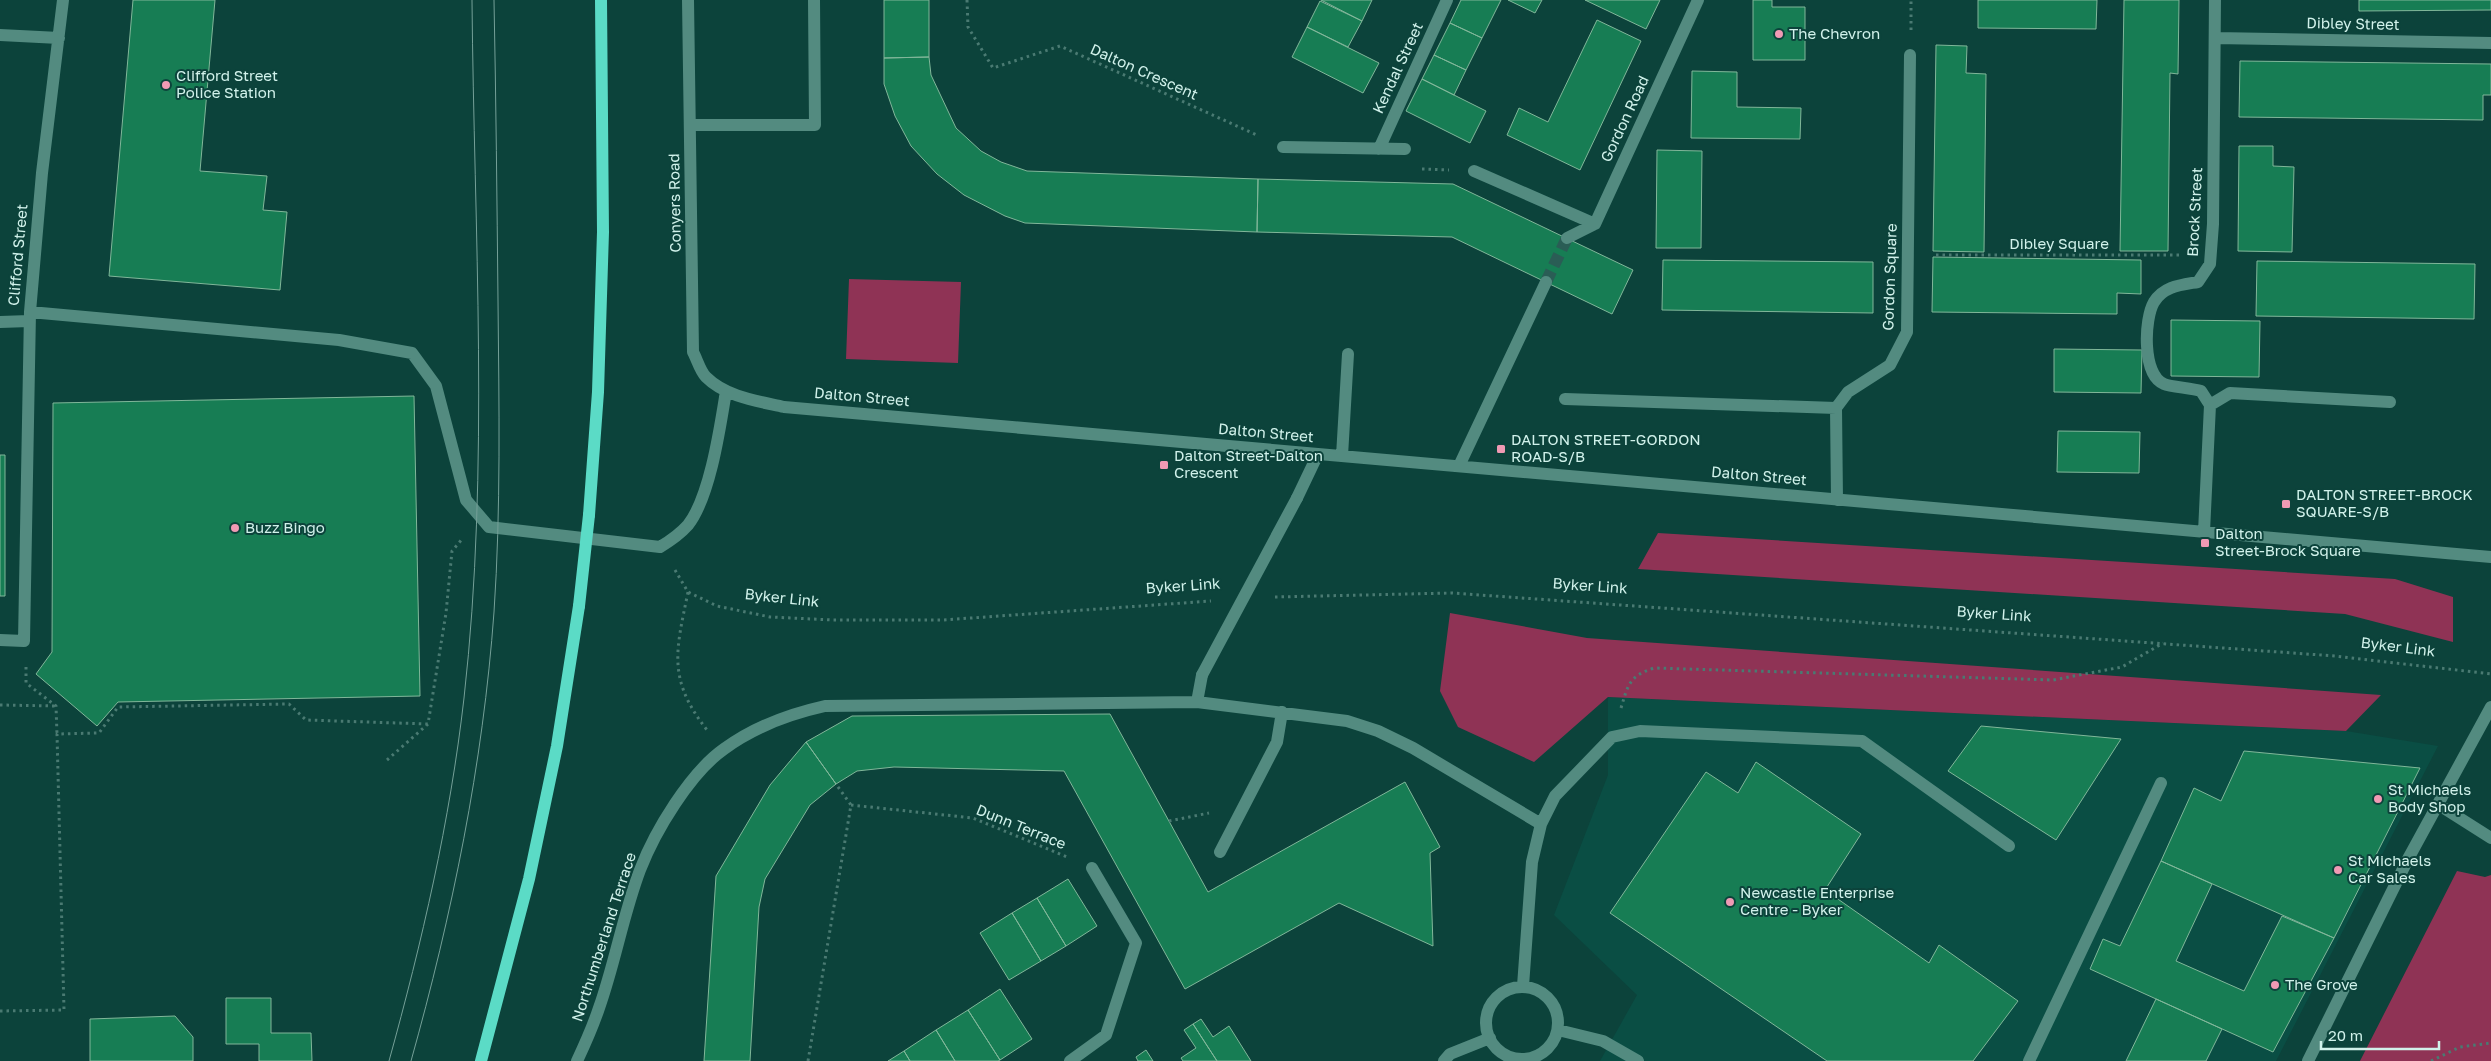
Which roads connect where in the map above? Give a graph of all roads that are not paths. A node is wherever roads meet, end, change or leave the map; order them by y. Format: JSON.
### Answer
{"nodes":[{"id":1,"x":63,"y":0,"type":"edge"},
{"id":2,"x":601,"y":0,"type":"edge"},
{"id":3,"x":688,"y":0,"type":"edge"},
{"id":4,"x":814,"y":0,"type":"edge"},
{"id":5,"x":1447,"y":0,"type":"edge"},
{"id":6,"x":1698,"y":0,"type":"edge"},
{"id":7,"x":2215,"y":0,"type":"edge"},
{"id":8,"x":0,"y":35,"type":"edge"},
{"id":9,"x":59,"y":38,"type":"junction"},
{"id":10,"x":2215,"y":38,"type":"junction"},
{"id":11,"x":2491,"y":43,"type":"edge"},
{"id":12,"x":1910,"y":55,"type":"dead end"},
{"id":13,"x":690,"y":125,"type":"junction"},
{"id":14,"x":1283,"y":147,"type":"road end"},
{"id":15,"x":1379,"y":149,"type":"junction"},
{"id":16,"x":1404,"y":149,"type":"road end"},
{"id":17,"x":1474,"y":171,"type":"road end"},
{"id":18,"x":1595,"y":224,"type":"junction"},
{"id":19,"x":1567,"y":238,"type":"tunnel mouth"},
{"id":20,"x":1546,"y":282,"type":"tunnel mouth"},
{"id":21,"x":29,"y":317,"type":"junction"},
{"id":22,"x":0,"y":322,"type":"edge"},
{"id":23,"x":1348,"y":354,"type":"dead end"},
{"id":24,"x":726,"y":391,"type":"junction"},
{"id":25,"x":1565,"y":399,"type":"dead end"},
{"id":26,"x":2390,"y":402,"type":"dead end"},
{"id":27,"x":2210,"y":405,"type":"junction"},
{"id":28,"x":1836,"y":408,"type":"junction"},
{"id":29,"x":1318,"y":454,"type":"junction"},
{"id":30,"x":1342,"y":456,"type":"junction"},
{"id":31,"x":1459,"y":466,"type":"junction"},
{"id":32,"x":1836,"y":500,"type":"junction"},
{"id":33,"x":2204,"y":532,"type":"junction"},
{"id":34,"x":2491,"y":557,"type":"edge"},
{"id":35,"x":0,"y":640,"type":"edge"},
{"id":36,"x":1196,"y":702,"type":"junction"},
{"id":37,"x":2491,"y":707,"type":"edge"},
{"id":38,"x":1282,"y":712,"type":"junction"},
{"id":39,"x":2162,"y":783,"type":"dead end"},
{"id":40,"x":2439,"y":805,"type":"junction"},
{"id":41,"x":1541,"y":824,"type":"junction"},
{"id":42,"x":2491,"y":838,"type":"edge"},
{"id":43,"x":2008,"y":846,"type":"dead end"},
{"id":44,"x":1220,"y":852,"type":"dead end"},
{"id":45,"x":1092,"y":868,"type":"road end"},
{"id":46,"x":1523,"y":986,"type":"junction"},
{"id":47,"x":1558,"y":1030,"type":"junction"},
{"id":48,"x":1490,"y":1038,"type":"junction"},
{"id":49,"x":481,"y":1061,"type":"edge"},
{"id":50,"x":577,"y":1061,"type":"edge"},
{"id":51,"x":1070,"y":1061,"type":"edge"},
{"id":52,"x":1444,"y":1061,"type":"edge"},
{"id":53,"x":1638,"y":1061,"type":"edge"},
{"id":54,"x":2029,"y":1061,"type":"edge"},
{"id":55,"x":2308,"y":1061,"type":"edge"}],
"edges":[{"from":1,"to":9,"type":"street","name":"Clifford Street"},
{"from":2,"to":49,"type":"main road","bridge":true},
{"from":3,"to":13,"type":"street","name":"Conyers Road"},
{"from":4,"to":13,"type":"street"},
{"from":5,"to":15,"type":"street","name":"Kendal Street"},
{"from":6,"to":18,"type":"street","name":"Gordon Road"},
{"from":7,"to":10,"type":"street","name":"Brock Street"},
{"from":8,"to":9,"type":"street"},
{"from":9,"to":21,"type":"street","name":"Clifford Street"},
{"from":10,"to":11,"type":"street","name":"Dibley Street"},
{"from":10,"to":27,"type":"street","name":"Brock Street"},
{"from":12,"to":28,"type":"street","name":"Gordon Square"},
{"from":13,"to":24,"type":"street","name":"Conyers Road"},
{"from":14,"to":15,"type":"street"},
{"from":15,"to":16,"type":"street"},
{"from":17,"to":18,"type":"street"},
{"from":18,"to":19,"type":"street"},
{"from":20,"to":31,"type":"street"},
{"from":21,"to":22,"type":"street"},
{"from":21,"to":24,"type":"street"},
{"from":21,"to":35,"type":"street","name":"Clifford Street"},
{"from":23,"to":30,"type":"street"},
{"from":24,"to":29,"type":"street","name":"Dalton Street"},
{"from":25,"to":28,"type":"street"},
{"from":26,"to":27,"type":"street"},
{"from":27,"to":33,"type":"street"},
{"from":28,"to":32,"type":"street"},
{"from":29,"to":30,"type":"street","name":"Dalton Street"},
{"from":29,"to":36,"type":"street","bridge":true},
{"from":30,"to":31,"type":"street","name":"Dalton Street"},
{"from":31,"to":32,"type":"street","name":"Dalton Street"},
{"from":32,"to":33,"type":"street","name":"Dalton Street"},
{"from":33,"to":34,"type":"street","name":"Dalton Street"},
{"from":36,"to":38,"type":"street","name":"Northumberland Terrace"},
{"from":36,"to":50,"type":"street","name":"Northumberland Terrace"},
{"from":37,"to":40,"type":"street"},
{"from":38,"to":41,"type":"street","name":"Northumberland Terrace"},
{"from":38,"to":44,"type":"street"},
{"from":39,"to":54,"type":"street"},
{"from":40,"to":42,"type":"street"},
{"from":40,"to":55,"type":"street"},
{"from":41,"to":43,"type":"street"},
{"from":41,"to":46,"type":"street"},
{"from":45,"to":51,"type":"street"},
{"from":46,"to":47,"type":"street"},
{"from":46,"to":48,"type":"street"},
{"from":47,"to":48,"type":"street"},
{"from":47,"to":53,"type":"street"},
{"from":48,"to":52,"type":"street"}]}
